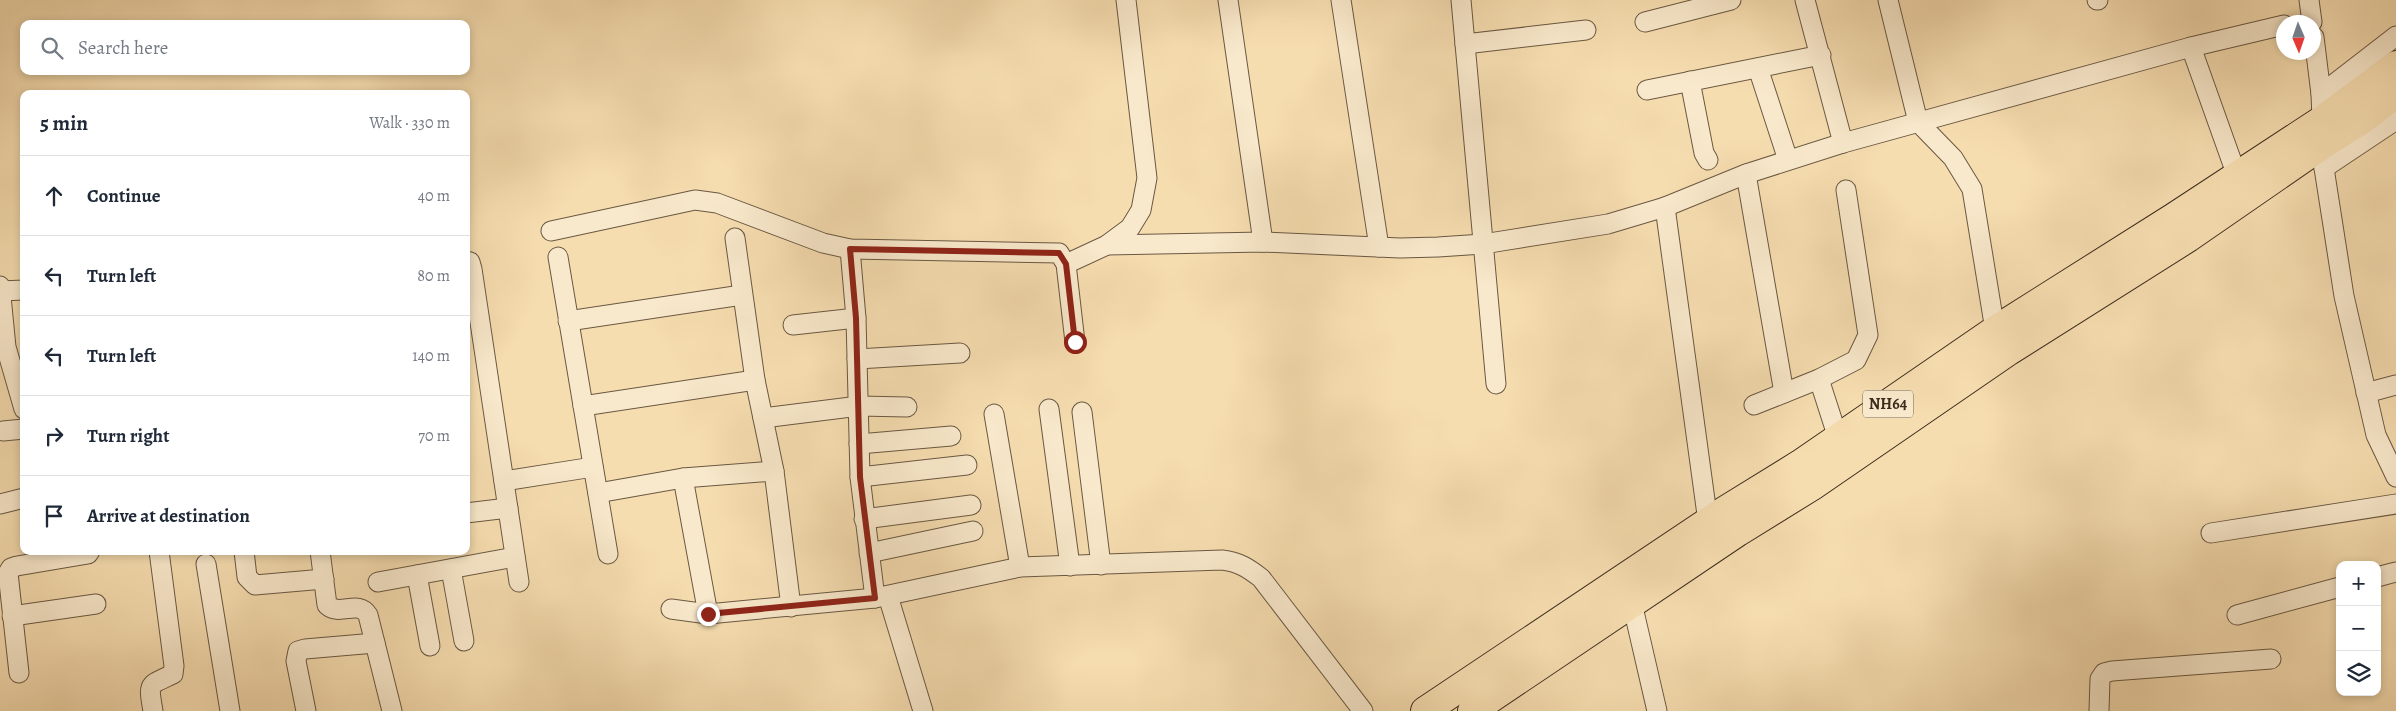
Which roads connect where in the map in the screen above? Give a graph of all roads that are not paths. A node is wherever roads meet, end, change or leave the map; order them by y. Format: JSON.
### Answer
{"nodes":[{"id":1,"x":1126,"y":0,"type":"edge"},
{"id":2,"x":1228,"y":0,"type":"edge"},
{"id":3,"x":1341,"y":0,"type":"edge"},
{"id":4,"x":1461,"y":0,"type":"edge"},
{"id":5,"x":1731,"y":0,"type":"edge"},
{"id":6,"x":1805,"y":0,"type":"edge"},
{"id":7,"x":1888,"y":0,"type":"edge"},
{"id":8,"x":2309,"y":0,"type":"edge"},
{"id":9,"x":2308,"y":15,"type":"edge"},
{"id":10,"x":1645,"y":22,"type":"dead end"},
{"id":11,"x":2276,"y":27,"type":"edge"},
{"id":12,"x":1586,"y":30,"type":"dead end"},
{"id":13,"x":2396,"y":36,"type":"edge"},
{"id":14,"x":1465,"y":44,"type":"junction"},
{"id":15,"x":2191,"y":47,"type":"junction"},
{"id":16,"x":1821,"y":55,"type":"junction"},
{"id":17,"x":2313,"y":60,"type":"edge"},
{"id":18,"x":2396,"y":64,"type":"edge"},
{"id":19,"x":1758,"y":68,"type":"junction"},
{"id":20,"x":1690,"y":81,"type":"junction"},
{"id":21,"x":1647,"y":90,"type":"dead end"},
{"id":22,"x":2396,"y":94,"type":"edge"},
{"id":23,"x":2357,"y":109,"type":"junction"},
{"id":24,"x":2396,"y":120,"type":"edge"},
{"id":25,"x":1918,"y":122,"type":"junction"},
{"id":26,"x":2323,"y":131,"type":"junction"},
{"id":27,"x":1843,"y":142,"type":"junction"},
{"id":28,"x":1708,"y":160,"type":"dead end"},
{"id":29,"x":1788,"y":160,"type":"junction"},
{"id":30,"x":1746,"y":174,"type":"junction"},
{"id":31,"x":2236,"y":176,"type":"junction"},
{"id":32,"x":1846,"y":190,"type":"dead end"},
{"id":33,"x":1665,"y":207,"type":"junction"},
{"id":34,"x":551,"y":231,"type":"dead end"},
{"id":35,"x":735,"y":238,"type":"dead end"},
{"id":36,"x":1263,"y":242,"type":"junction"},
{"id":37,"x":1107,"y":244,"type":"junction"},
{"id":38,"x":1483,"y":244,"type":"junction"},
{"id":39,"x":1379,"y":247,"type":"junction"},
{"id":40,"x":850,"y":249,"type":"junction"},
{"id":41,"x":558,"y":257,"type":"dead end"},
{"id":42,"x":470,"y":262,"type":"edge"},
{"id":43,"x":1066,"y":264,"type":"junction"},
{"id":44,"x":0,"y":289,"type":"edge"},
{"id":45,"x":20,"y":290,"type":"edge"},
{"id":46,"x":742,"y":295,"type":"junction"},
{"id":47,"x":856,"y":318,"type":"junction"},
{"id":48,"x":568,"y":321,"type":"junction"},
{"id":49,"x":793,"y":325,"type":"dead end"},
{"id":50,"x":1995,"y":330,"type":"junction"},
{"id":51,"x":1075,"y":342,"type":"dead end"},
{"id":52,"x":960,"y":352,"type":"dead end"},
{"id":53,"x":857,"y":359,"type":"junction"},
{"id":54,"x":1819,"y":379,"type":"junction"},
{"id":55,"x":755,"y":380,"type":"junction"},
{"id":56,"x":1496,"y":384,"type":"dead end"},
{"id":57,"x":2396,"y":385,"type":"edge"},
{"id":58,"x":1784,"y":393,"type":"junction"},
{"id":59,"x":2366,"y":393,"type":"junction"},
{"id":60,"x":20,"y":395,"type":"edge"},
{"id":61,"x":1754,"y":405,"type":"dead end"},
{"id":62,"x":583,"y":406,"type":"junction"},
{"id":63,"x":859,"y":406,"type":"junction"},
{"id":64,"x":907,"y":407,"type":"dead end"},
{"id":65,"x":1049,"y":408,"type":"dead end"},
{"id":66,"x":1082,"y":412,"type":"dead end"},
{"id":67,"x":994,"y":414,"type":"dead end"},
{"id":68,"x":763,"y":418,"type":"junction"},
{"id":69,"x":20,"y":429,"type":"edge"},
{"id":70,"x":3,"y":431,"type":"dead end"},
{"id":71,"x":951,"y":436,"type":"dead end"},
{"id":72,"x":1838,"y":438,"type":"junction"},
{"id":73,"x":859,"y":444,"type":"junction"},
{"id":74,"x":967,"y":465,"type":"dead end"},
{"id":75,"x":593,"y":467,"type":"junction"},
{"id":76,"x":774,"y":471,"type":"junction"},
{"id":77,"x":860,"y":477,"type":"junction"},
{"id":78,"x":2396,"y":477,"type":"edge"},
{"id":79,"x":683,"y":478,"type":"junction"},
{"id":80,"x":504,"y":481,"type":"junction"},
{"id":81,"x":598,"y":493,"type":"junction"},
{"id":82,"x":20,"y":499,"type":"edge"},
{"id":83,"x":0,"y":504,"type":"edge"},
{"id":84,"x":2396,"y":504,"type":"edge"},
{"id":85,"x":972,"y":505,"type":"dead end"},
{"id":86,"x":508,"y":508,"type":"junction"},
{"id":87,"x":470,"y":513,"type":"edge"},
{"id":88,"x":864,"y":519,"type":"junction"},
{"id":89,"x":1708,"y":522,"type":"junction"},
{"id":90,"x":974,"y":531,"type":"dead end"},
{"id":91,"x":2211,"y":533,"type":"dead end"},
{"id":92,"x":869,"y":553,"type":"junction"},
{"id":93,"x":608,"y":554,"type":"dead end"},
{"id":94,"x":82,"y":555,"type":"edge"},
{"id":95,"x":160,"y":555,"type":"edge"},
{"id":96,"x":244,"y":555,"type":"edge"},
{"id":97,"x":321,"y":555,"type":"edge"},
{"id":98,"x":515,"y":557,"type":"junction"},
{"id":99,"x":206,"y":564,"type":"dead end"},
{"id":100,"x":1101,"y":565,"type":"junction"},
{"id":101,"x":1070,"y":566,"type":"junction"},
{"id":102,"x":1020,"y":568,"type":"junction"},
{"id":103,"x":451,"y":569,"type":"junction"},
{"id":104,"x":2396,"y":572,"type":"edge"},
{"id":105,"x":417,"y":575,"type":"junction"},
{"id":106,"x":2381,"y":576,"type":"edge"},
{"id":107,"x":324,"y":579,"type":"junction"},
{"id":108,"x":378,"y":582,"type":"dead end"},
{"id":109,"x":518,"y":582,"type":"dead end"},
{"id":110,"x":2336,"y":588,"type":"edge"},
{"id":111,"x":882,"y":597,"type":"junction"},
{"id":112,"x":1632,"y":603,"type":"junction"},
{"id":113,"x":96,"y":604,"type":"dead end"},
{"id":114,"x":791,"y":607,"type":"junction"},
{"id":115,"x":671,"y":609,"type":"dead end"},
{"id":116,"x":708,"y":614,"type":"junction"},
{"id":117,"x":12,"y":616,"type":"junction"},
{"id":118,"x":2237,"y":616,"type":"dead end"},
{"id":119,"x":464,"y":641,"type":"dead end"},
{"id":120,"x":375,"y":643,"type":"junction"},
{"id":121,"x":430,"y":646,"type":"dead end"},
{"id":122,"x":2271,"y":659,"type":"dead end"},
{"id":123,"x":19,"y":673,"type":"dead end"},
{"id":124,"x":153,"y":711,"type":"edge"},
{"id":125,"x":230,"y":711,"type":"edge"},
{"id":126,"x":306,"y":711,"type":"edge"},
{"id":127,"x":392,"y":711,"type":"edge"},
{"id":128,"x":923,"y":711,"type":"edge"},
{"id":129,"x":1363,"y":711,"type":"edge"},
{"id":130,"x":1425,"y":711,"type":"edge"},
{"id":131,"x":1472,"y":711,"type":"edge"},
{"id":132,"x":1656,"y":711,"type":"edge"},
{"id":133,"x":2099,"y":711,"type":"edge"}],
"edges":[{"from":1,"to":37,"type":"street"},
{"from":2,"to":36,"type":"street"},
{"from":3,"to":39,"type":"street"},
{"from":4,"to":14,"type":"street"},
{"from":5,"to":10,"type":"street"},
{"from":6,"to":16,"type":"street"},
{"from":7,"to":25,"type":"street"},
{"from":8,"to":9,"type":"street"},
{"from":11,"to":15,"type":"street"},
{"from":12,"to":14,"type":"street"},
{"from":13,"to":26,"type":"street"},
{"from":14,"to":38,"type":"street"},
{"from":15,"to":25,"type":"street"},
{"from":15,"to":31,"type":"street"},
{"from":16,"to":19,"type":"street"},
{"from":16,"to":27,"type":"street"},
{"from":17,"to":26,"type":"street"},
{"from":18,"to":23,"type":"highway","number":"NH64"},
{"from":19,"to":20,"type":"street"},
{"from":19,"to":29,"type":"street"},
{"from":20,"to":21,"type":"street"},
{"from":20,"to":28,"type":"street"},
{"from":22,"to":23,"type":"highway","number":"NH64"},
{"from":23,"to":26,"type":"highway","number":"NH64"},
{"from":24,"to":26,"type":"street"},
{"from":25,"to":27,"type":"street"},
{"from":25,"to":50,"type":"street"},
{"from":26,"to":31,"type":"highway","number":"NH64"},
{"from":26,"to":59,"type":"street"},
{"from":26,"to":112,"type":"highway","number":"NH64"},
{"from":27,"to":29,"type":"street"},
{"from":29,"to":30,"type":"street"},
{"from":30,"to":33,"type":"street"},
{"from":30,"to":58,"type":"street"},
{"from":31,"to":50,"type":"highway","number":"NH64"},
{"from":32,"to":54,"type":"street"},
{"from":33,"to":38,"type":"street"},
{"from":33,"to":89,"type":"street"},
{"from":34,"to":40,"type":"street"},
{"from":35,"to":46,"type":"street"},
{"from":36,"to":37,"type":"street"},
{"from":36,"to":39,"type":"street"},
{"from":37,"to":43,"type":"street"},
{"from":38,"to":39,"type":"street"},
{"from":38,"to":56,"type":"street"},
{"from":40,"to":43,"type":"street"},
{"from":40,"to":47,"type":"street"},
{"from":41,"to":48,"type":"street"},
{"from":42,"to":80,"type":"street"},
{"from":43,"to":51,"type":"street"},
{"from":44,"to":45,"type":"street"},
{"from":44,"to":60,"type":"street"},
{"from":46,"to":48,"type":"street"},
{"from":46,"to":55,"type":"street"},
{"from":47,"to":49,"type":"street"},
{"from":47,"to":53,"type":"street"},
{"from":48,"to":62,"type":"street"},
{"from":50,"to":72,"type":"highway","number":"NH64"},
{"from":52,"to":53,"type":"street"},
{"from":53,"to":63,"type":"street"},
{"from":54,"to":58,"type":"street"},
{"from":54,"to":72,"type":"street"},
{"from":55,"to":62,"type":"street"},
{"from":55,"to":68,"type":"street"},
{"from":57,"to":59,"type":"street"},
{"from":58,"to":61,"type":"street"},
{"from":59,"to":78,"type":"street"},
{"from":62,"to":75,"type":"street"},
{"from":63,"to":64,"type":"street"},
{"from":63,"to":68,"type":"street"},
{"from":63,"to":73,"type":"street"},
{"from":65,"to":101,"type":"street"},
{"from":66,"to":100,"type":"street"},
{"from":67,"to":102,"type":"street"},
{"from":68,"to":76,"type":"street"},
{"from":69,"to":70,"type":"street"},
{"from":71,"to":73,"type":"street"},
{"from":72,"to":89,"type":"highway","number":"NH64"},
{"from":73,"to":77,"type":"street"},
{"from":74,"to":77,"type":"street"},
{"from":75,"to":80,"type":"street"},
{"from":75,"to":81,"type":"street"},
{"from":76,"to":79,"type":"street"},
{"from":76,"to":114,"type":"street"},
{"from":77,"to":88,"type":"street"},
{"from":79,"to":81,"type":"street"},
{"from":79,"to":116,"type":"street"},
{"from":80,"to":86,"type":"street"},
{"from":81,"to":93,"type":"street"},
{"from":82,"to":83,"type":"street"},
{"from":84,"to":91,"type":"street"},
{"from":85,"to":88,"type":"street"},
{"from":86,"to":87,"type":"street"},
{"from":86,"to":98,"type":"street"},
{"from":88,"to":92,"type":"street"},
{"from":89,"to":130,"type":"highway","number":"NH64"},
{"from":90,"to":92,"type":"street"},
{"from":92,"to":111,"type":"street"},
{"from":94,"to":117,"type":"street"},
{"from":95,"to":124,"type":"street"},
{"from":96,"to":107,"type":"street"},
{"from":97,"to":107,"type":"street"},
{"from":98,"to":103,"type":"street"},
{"from":98,"to":109,"type":"street"},
{"from":99,"to":125,"type":"street"},
{"from":100,"to":101,"type":"street"},
{"from":100,"to":129,"type":"street"},
{"from":101,"to":102,"type":"street"},
{"from":102,"to":111,"type":"street"},
{"from":103,"to":105,"type":"street"},
{"from":103,"to":119,"type":"street"},
{"from":104,"to":106,"type":"street"},
{"from":105,"to":108,"type":"street"},
{"from":105,"to":121,"type":"street"},
{"from":107,"to":120,"type":"street"},
{"from":110,"to":118,"type":"street"},
{"from":111,"to":114,"type":"street"},
{"from":111,"to":128,"type":"street"},
{"from":112,"to":131,"type":"highway","number":"NH64"},
{"from":112,"to":132,"type":"street"},
{"from":113,"to":117,"type":"street"},
{"from":114,"to":116,"type":"street"},
{"from":115,"to":116,"type":"street"},
{"from":117,"to":123,"type":"street"},
{"from":120,"to":126,"type":"street"},
{"from":120,"to":127,"type":"street"},
{"from":122,"to":133,"type":"street"}]}
